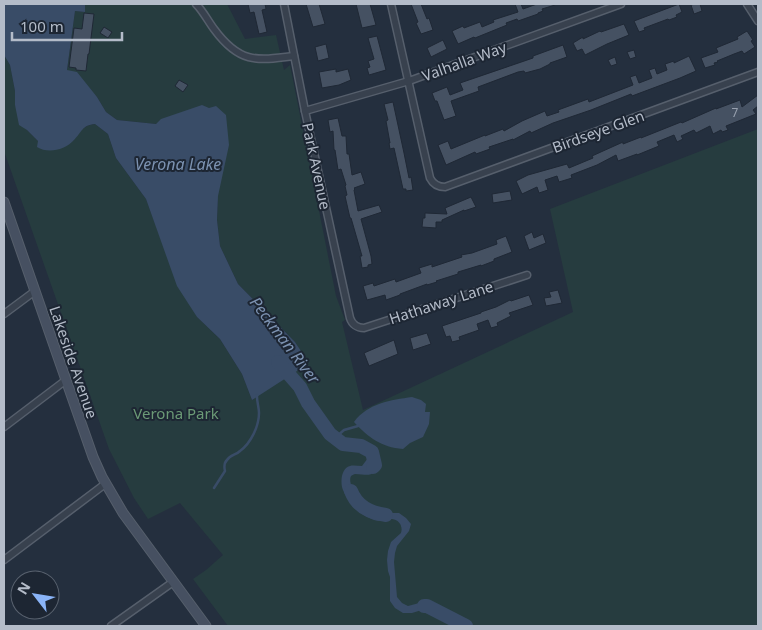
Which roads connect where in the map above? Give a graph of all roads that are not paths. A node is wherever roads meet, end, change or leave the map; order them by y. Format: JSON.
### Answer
{"nodes":[{"id":1,"x":196,"y":4,"type":"edge"},
{"id":2,"x":284,"y":4,"type":"edge"},
{"id":3,"x":391,"y":4,"type":"edge"},
{"id":4,"x":621,"y":4,"type":"edge"},
{"id":5,"x":747,"y":4,"type":"edge"},
{"id":6,"x":758,"y":22,"type":"edge"},
{"id":7,"x":294,"y":56,"type":"junction"},
{"id":8,"x":758,"y":72,"type":"edge"},
{"id":9,"x":409,"y":81,"type":"junction"},
{"id":10,"x":305,"y":111,"type":"junction"},
{"id":11,"x":4,"y":202,"type":"edge"},
{"id":12,"x":527,"y":275,"type":"dead end"},
{"id":13,"x":35,"y":291,"type":"junction"},
{"id":14,"x":4,"y":314,"type":"edge"},
{"id":15,"x":356,"y":326,"type":"joint"},
{"id":16,"x":66,"y":380,"type":"junction"},
{"id":17,"x":4,"y":427,"type":"edge"},
{"id":18,"x":105,"y":484,"type":"junction"},
{"id":19,"x":4,"y":560,"type":"edge"},
{"id":20,"x":173,"y":582,"type":"junction"},
{"id":21,"x":111,"y":626,"type":"edge"},
{"id":22,"x":206,"y":626,"type":"edge"}],
"edges":[{"from":1,"to":7,"type":"street"},
{"from":2,"to":7,"type":"street","name":"Park Avenue"},
{"from":3,"to":9,"type":"street"},
{"from":4,"to":9,"type":"street","name":"Valhalla Way"},
{"from":5,"to":6,"type":"street"},
{"from":7,"to":10,"type":"street","name":"Park Avenue"},
{"from":8,"to":9,"type":"street","name":"Birdseye Glen"},
{"from":9,"to":10,"type":"street","name":"Valhalla Way"},
{"from":10,"to":15,"type":"street","name":"Park Avenue"},
{"from":11,"to":13,"type":"main road","name":"Lakeside Avenue"},
{"from":12,"to":15,"type":"street","name":"Hathaway Lane"},
{"from":13,"to":14,"type":"street"},
{"from":13,"to":16,"type":"main road","name":"Lakeside Avenue"},
{"from":16,"to":17,"type":"street"},
{"from":16,"to":18,"type":"main road","name":"Lakeside Avenue"},
{"from":18,"to":19,"type":"street"},
{"from":18,"to":20,"type":"main road","name":"Lakeside Avenue"},
{"from":20,"to":21,"type":"street"},
{"from":20,"to":22,"type":"main road","name":"Lakeside Avenue"}]}
